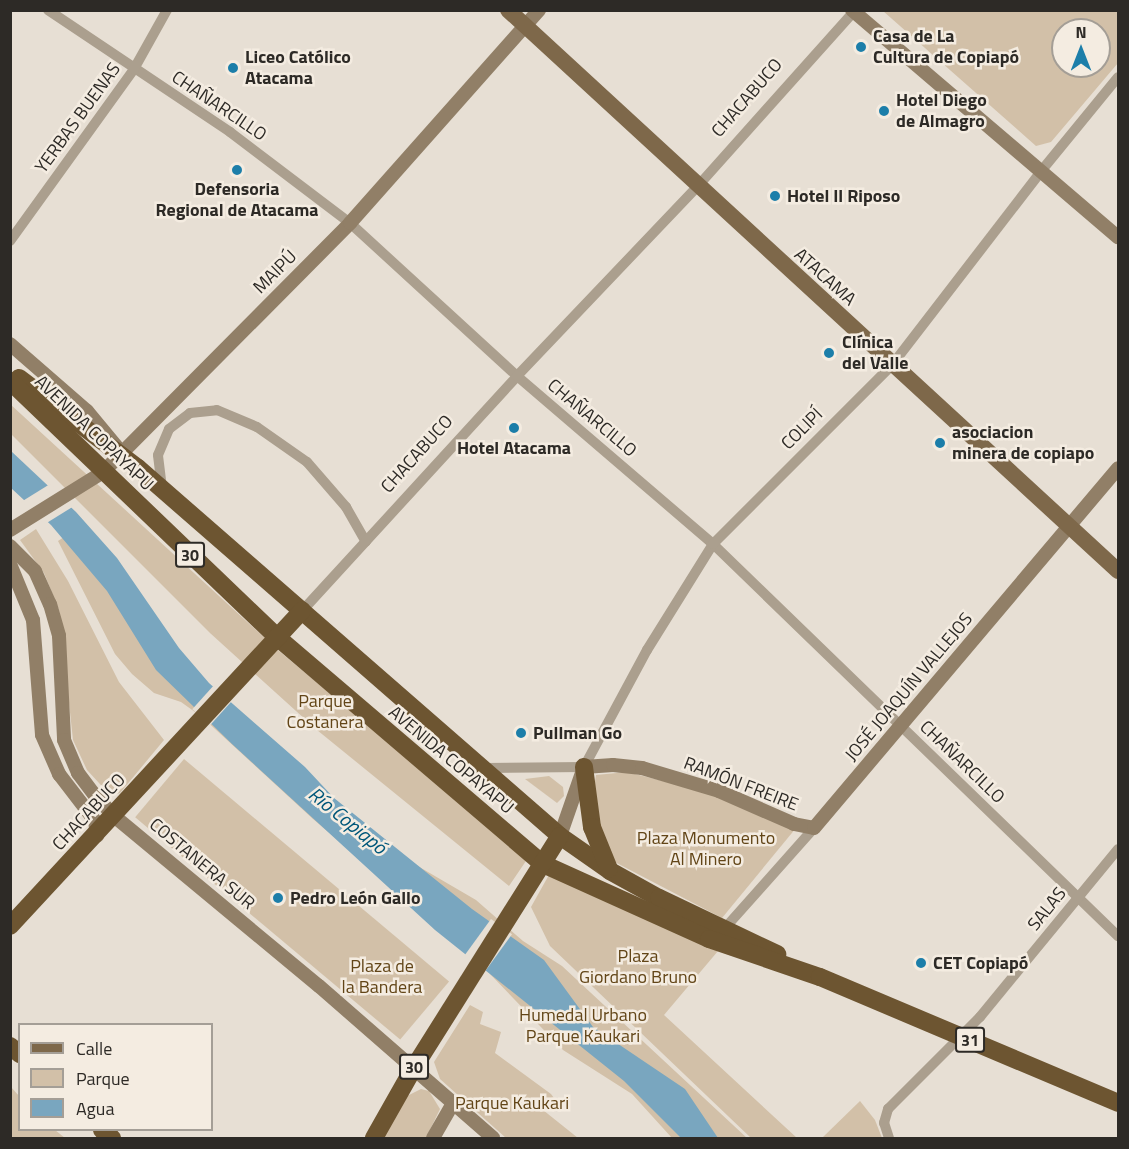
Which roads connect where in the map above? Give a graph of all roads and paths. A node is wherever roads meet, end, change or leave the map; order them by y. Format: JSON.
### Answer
{"nodes":[{"id":1,"x":48,"y":10,"type":"edge"},
{"id":2,"x":167,"y":10,"type":"edge"},
{"id":3,"x":508,"y":10,"type":"edge"},
{"id":4,"x":539,"y":10,"type":"edge"},
{"id":5,"x":854,"y":11,"type":"edge"},
{"id":6,"x":525,"y":25,"type":"junction"},
{"id":7,"x":134,"y":69,"type":"junction"},
{"id":8,"x":1119,"y":77,"type":"edge"},
{"id":9,"x":1042,"y":170,"type":"junction"},
{"id":10,"x":697,"y":187,"type":"junction"},
{"id":11,"x":350,"y":223,"type":"junction"},
{"id":12,"x":1119,"y":237,"type":"edge"},
{"id":13,"x":10,"y":241,"type":"edge"},
{"id":14,"x":10,"y":344,"type":"edge"},
{"id":15,"x":892,"y":364,"type":"junction"},
{"id":16,"x":10,"y":372,"type":"edge"},
{"id":17,"x":516,"y":376,"type":"junction"},
{"id":18,"x":10,"y":381,"type":"edge"},
{"id":19,"x":121,"y":454,"type":"junction"},
{"id":20,"x":1119,"y":468,"type":"edge"},
{"id":21,"x":103,"y":472,"type":"junction"},
{"id":22,"x":162,"y":488,"type":"junction"},
{"id":23,"x":1069,"y":526,"type":"junction"},
{"id":24,"x":13,"y":528,"type":"edge"},
{"id":25,"x":366,"y":542,"type":"junction"},
{"id":26,"x":714,"y":544,"type":"junction"},
{"id":27,"x":10,"y":546,"type":"edge"},
{"id":28,"x":10,"y":564,"type":"edge"},
{"id":29,"x":1119,"y":571,"type":"edge"},
{"id":30,"x":302,"y":611,"type":"junction"},
{"id":31,"x":277,"y":637,"type":"junction"},
{"id":32,"x":901,"y":725,"type":"junction"},
{"id":33,"x":477,"y":766,"type":"junction"},
{"id":34,"x":584,"y":767,"type":"junction"},
{"id":35,"x":114,"y":816,"type":"junction"},
{"id":36,"x":814,"y":828,"type":"junction"},
{"id":37,"x":97,"y":836,"type":"junction"},
{"id":38,"x":560,"y":836,"type":"junction"},
{"id":39,"x":1119,"y":849,"type":"edge"},
{"id":40,"x":543,"y":864,"type":"junction"},
{"id":41,"x":610,"y":871,"type":"junction"},
{"id":42,"x":1078,"y":897,"type":"junction"},
{"id":43,"x":10,"y":926,"type":"edge"},
{"id":44,"x":725,"y":928,"type":"junction"},
{"id":45,"x":1119,"y":930,"type":"edge"},
{"id":46,"x":1119,"y":936,"type":"edge"},
{"id":47,"x":820,"y":977,"type":"junction"},
{"id":48,"x":961,"y":1036,"type":"junction"},
{"id":49,"x":413,"y":1068,"type":"junction"},
{"id":50,"x":1119,"y":1103,"type":"edge"},
{"id":51,"x":452,"y":1105,"type":"junction"},
{"id":52,"x":374,"y":1138,"type":"edge"},
{"id":53,"x":433,"y":1138,"type":"edge"},
{"id":54,"x":493,"y":1138,"type":"edge"},
{"id":55,"x":888,"y":1138,"type":"edge"}],
"edges":[{"from":1,"to":7,"type":"street","name":"CHAÑARCILLO"},
{"from":2,"to":7,"type":"street","name":"YERBAS BUENAS"},
{"from":3,"to":6,"type":"main road","name":"ATACAMA"},
{"from":4,"to":6,"type":"main road","name":"MAIPÚ"},
{"from":5,"to":9,"type":"main road"},
{"from":5,"to":10,"type":"street","name":"CHACABUCO"},
{"from":6,"to":10,"type":"main road","name":"ATACAMA"},
{"from":6,"to":11,"type":"main road","name":"MAIPÚ"},
{"from":7,"to":11,"type":"street","name":"CHAÑARCILLO"},
{"from":7,"to":13,"type":"street","name":"YERBAS BUENAS"},
{"from":8,"to":9,"type":"street","name":"COLIPÍ"},
{"from":9,"to":12,"type":"main road"},
{"from":9,"to":15,"type":"street","name":"COLIPÍ"},
{"from":10,"to":15,"type":"main road","name":"ATACAMA"},
{"from":10,"to":17,"type":"street","name":"CHACABUCO"},
{"from":11,"to":17,"type":"street","name":"CHAÑARCILLO"},
{"from":11,"to":19,"type":"main road","name":"MAIPÚ"},
{"from":14,"to":19,"type":"main road"},
{"from":15,"to":23,"type":"main road","name":"ATACAMA"},
{"from":15,"to":26,"type":"street","name":"COLIPÍ"},
{"from":16,"to":19,"type":"highway","name":"AVENIDA COPAYAPU","number":"30"},
{"from":17,"to":25,"type":"street","name":"CHACABUCO"},
{"from":17,"to":26,"type":"street","name":"CHAÑARCILLO"},
{"from":18,"to":21,"type":"highway","name":"AVENIDA COPAYAPU","number":"30"},
{"from":19,"to":21,"type":"main road","name":"MAIPÚ"},
{"from":19,"to":22,"type":"highway","name":"AVENIDA COPAYAPU","number":"30"},
{"from":20,"to":23,"type":"main road","name":"JOSÉ JOAQUÍN VALLEJOS"},
{"from":21,"to":24,"type":"main road","name":"MAIPÚ"},
{"from":21,"to":31,"type":"highway","name":"AVENIDA COPAYAPU","number":"30"},
{"from":22,"to":25,"type":"street"},
{"from":22,"to":30,"type":"highway","name":"AVENIDA COPAYAPU","number":"30"},
{"from":23,"to":29,"type":"main road","name":"ATACAMA"},
{"from":23,"to":32,"type":"main road","name":"JOSÉ JOAQUÍN VALLEJOS"},
{"from":25,"to":30,"type":"street","name":"CHACABUCO"},
{"from":26,"to":32,"type":"street","name":"CHAÑARCILLO"},
{"from":26,"to":34,"type":"street","name":"COLIPÍ"},
{"from":27,"to":35,"type":"main road","name":"COSTANERA SUR"},
{"from":28,"to":37,"type":"main road"},
{"from":30,"to":31,"type":"highway","name":"CHACABUCO"},
{"from":30,"to":33,"type":"highway","name":"AVENIDA COPAYAPU","number":"30"},
{"from":31,"to":35,"type":"highway","name":"CHACABUCO"},
{"from":31,"to":40,"type":"highway","name":"AVENIDA COPAYAPU"},
{"from":32,"to":36,"type":"main road","name":"JOSÉ JOAQUÍN VALLEJOS"},
{"from":32,"to":42,"type":"street","name":"CHAÑARCILLO"},
{"from":33,"to":34,"type":"street","name":"RAMÓN FREIRE"},
{"from":33,"to":38,"type":"highway","name":"AVENIDA COPAYAPU","number":"30"},
{"from":34,"to":36,"type":"main road","name":"RAMÓN FREIRE"},
{"from":34,"to":38,"type":"main road","name":"COLIPÍ"},
{"from":34,"to":41,"type":"highway"},
{"from":35,"to":37,"type":"highway","name":"CHACABUCO"},
{"from":35,"to":49,"type":"main road","name":"COSTANERA SUR"},
{"from":36,"to":44,"type":"street","name":"JOSÉ JOAQUÍN VALLEJOS"},
{"from":37,"to":43,"type":"highway","name":"CHACABUCO"},
{"from":38,"to":40,"type":"highway","number":"30"},
{"from":38,"to":41,"type":"highway","name":"AVENIDA COPAYAPU","number":"31"},
{"from":39,"to":42,"type":"street","name":"SALAS"},
{"from":40,"to":47,"type":"highway","name":"AVENIDA COPAYAPU","number":"31"},
{"from":40,"to":49,"type":"highway","number":"30"},
{"from":41,"to":44,"type":"highway","name":"AVENIDA COPAYAPU","number":"31"},
{"from":42,"to":45,"type":"street","name":"CHAÑARCILLO"},
{"from":42,"to":46,"type":"street","name":"CHAÑARCILLO"},
{"from":42,"to":48,"type":"street","name":"SALAS"},
{"from":44,"to":47,"type":"highway","name":"AVENIDA COPAYAPU","number":"31"},
{"from":47,"to":48,"type":"highway","name":"AVENIDA COPAYAPU","number":"31"},
{"from":48,"to":50,"type":"highway","name":"AVENIDA COPAYAPU","number":"31"},
{"from":48,"to":55,"type":"street","name":"SALAS"},
{"from":49,"to":51,"type":"main road","name":"COSTANERA SUR"},
{"from":49,"to":52,"type":"highway","number":"30"},
{"from":51,"to":53,"type":"main road"},
{"from":51,"to":54,"type":"main road","name":"COSTANERA SUR"}]}
